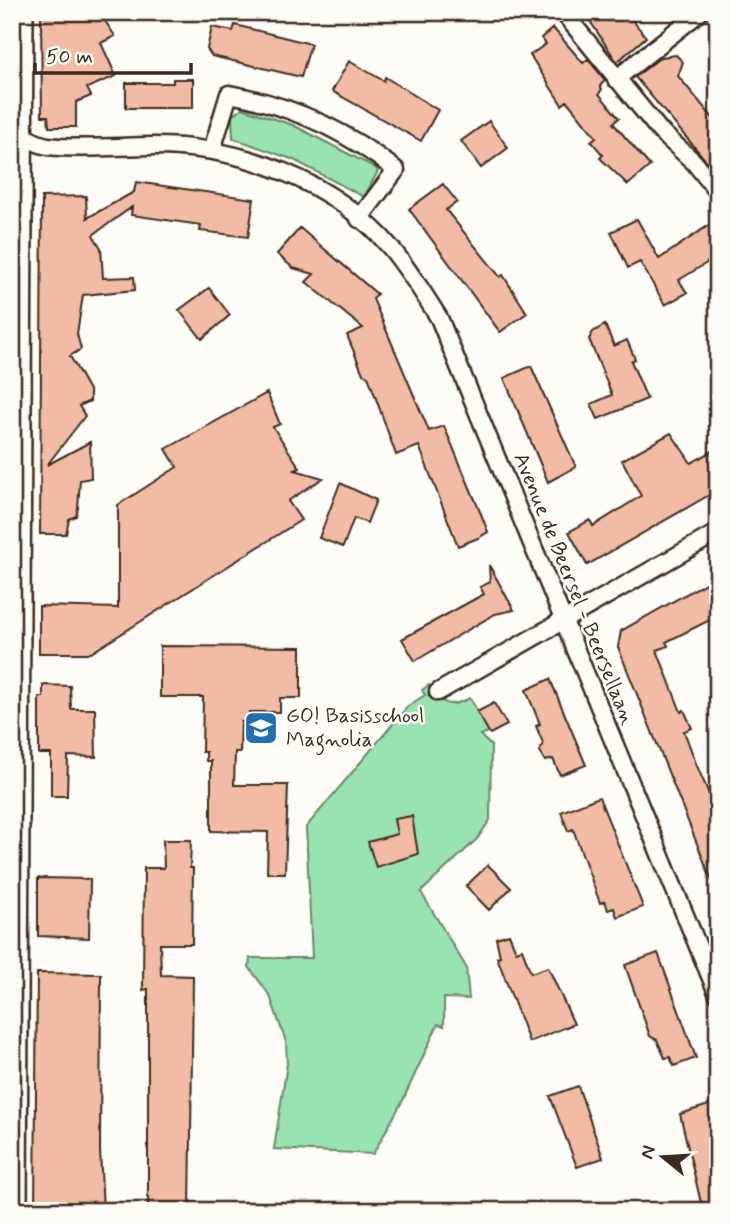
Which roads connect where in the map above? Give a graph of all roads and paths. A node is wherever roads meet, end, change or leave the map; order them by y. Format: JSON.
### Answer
{"nodes":[{"id":1,"x":21,"y":12,"type":"edge"},
{"id":2,"x":563,"y":12,"type":"edge"},
{"id":3,"x":700,"y":12,"type":"edge"},
{"id":4,"x":616,"y":79,"type":"junction"},
{"id":5,"x":16,"y":132,"type":"edge"},
{"id":6,"x":212,"y":150,"type":"junction"},
{"id":7,"x":718,"y":192,"type":"edge"},
{"id":8,"x":359,"y":219,"type":"junction"},
{"id":9,"x":718,"y":532,"type":"edge"},
{"id":10,"x":564,"y":618,"type":"junction"},
{"id":11,"x":438,"y":692,"type":"dead end"},
{"id":12,"x":718,"y":995,"type":"edge"},
{"id":13,"x":15,"y":1211,"type":"edge"}],
"edges":[{"from":1,"to":5,"type":"main road"},
{"from":2,"to":4,"type":"street"},
{"from":3,"to":4,"type":"street"},
{"from":4,"to":7,"type":"street"},
{"from":5,"to":6,"type":"street","name":"Avenue de Beersel - Beersellaan"},
{"from":5,"to":13,"type":"main road"},
{"from":6,"to":8,"type":"street","name":"Avenue de Beersel - Beersellaan"},
{"from":6,"to":8,"type":"street"},
{"from":8,"to":10,"type":"street","name":"Avenue de Beersel - Beersellaan"},
{"from":9,"to":10,"type":"street"},
{"from":10,"to":11,"type":"street"},
{"from":10,"to":12,"type":"street","name":"Avenue de Beersel - Beersellaan"}]}
